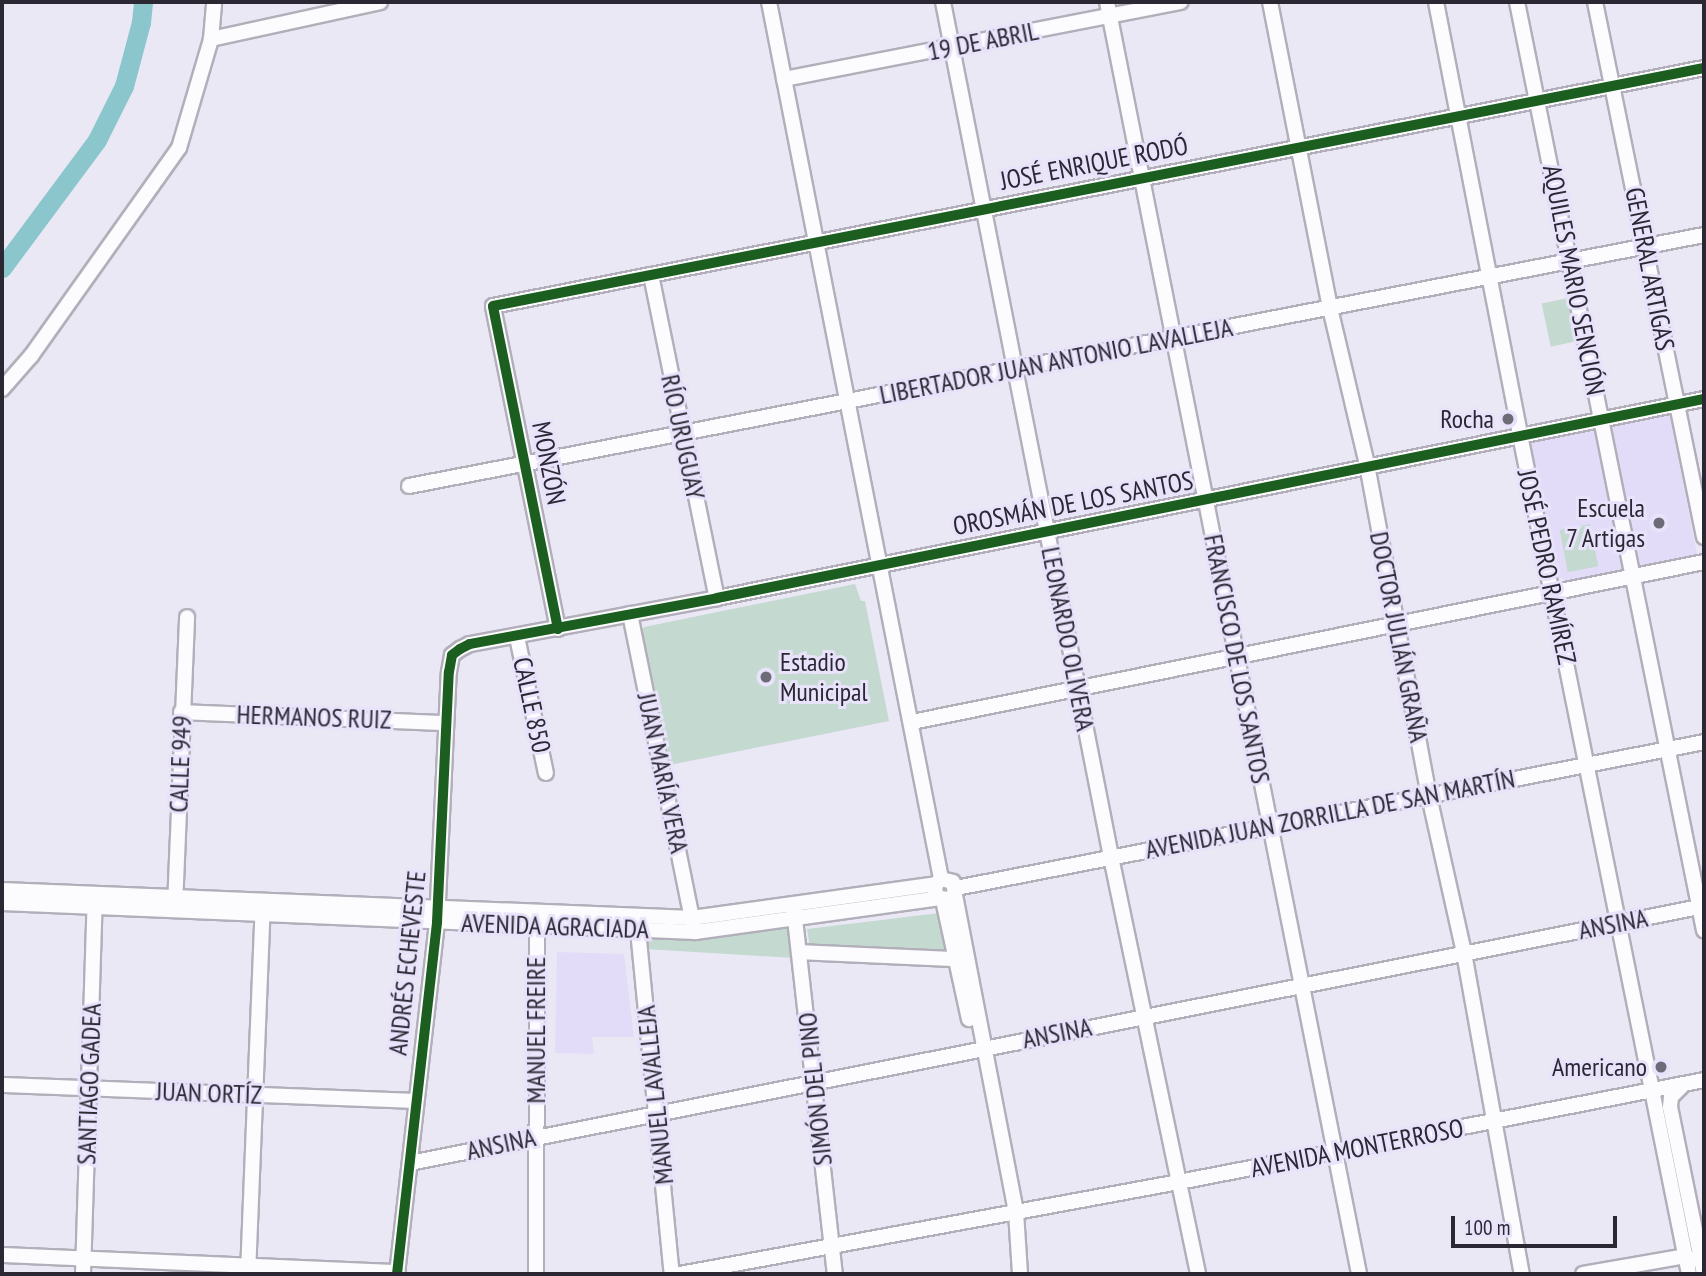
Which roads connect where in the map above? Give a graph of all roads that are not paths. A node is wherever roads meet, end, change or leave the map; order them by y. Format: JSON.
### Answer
{"nodes":[{"id":1,"x":214,"y":2,"type":"edge"},
{"id":2,"x":380,"y":2,"type":"edge"},
{"id":3,"x":769,"y":2,"type":"edge"},
{"id":4,"x":943,"y":2,"type":"edge"},
{"id":5,"x":1181,"y":2,"type":"edge"},
{"id":6,"x":1270,"y":2,"type":"edge"},
{"id":7,"x":1436,"y":2,"type":"edge"},
{"id":8,"x":1517,"y":2,"type":"edge"},
{"id":9,"x":1595,"y":2,"type":"edge"},
{"id":10,"x":1109,"y":9,"type":"edge"},
{"id":11,"x":211,"y":39,"type":"junction"},
{"id":12,"x":952,"y":47,"type":"junction"},
{"id":13,"x":1704,"y":68,"type":"edge"},
{"id":14,"x":784,"y":79,"type":"junction"},
{"id":15,"x":1612,"y":86,"type":"junction"},
{"id":16,"x":1539,"y":100,"type":"junction"},
{"id":17,"x":1459,"y":116,"type":"junction"},
{"id":18,"x":1298,"y":147,"type":"junction"},
{"id":19,"x":1142,"y":177,"type":"junction"},
{"id":20,"x":983,"y":208,"type":"junction"},
{"id":21,"x":1704,"y":235,"type":"edge"},
{"id":22,"x":817,"y":241,"type":"junction"},
{"id":23,"x":1646,"y":246,"type":"junction"},
{"id":24,"x":1569,"y":260,"type":"junction"},
{"id":25,"x":651,"y":275,"type":"junction"},
{"id":26,"x":1488,"y":276,"type":"junction"},
{"id":27,"x":493,"y":306,"type":"joint"},
{"id":28,"x":1330,"y":308,"type":"junction"},
{"id":29,"x":1174,"y":338,"type":"junction"},
{"id":30,"x":1015,"y":369,"type":"junction"},
{"id":31,"x":2,"y":388,"type":"edge"},
{"id":32,"x":1704,"y":399,"type":"edge"},
{"id":33,"x":849,"y":401,"type":"junction"},
{"id":34,"x":1677,"y":404,"type":"junction"},
{"id":35,"x":1602,"y":419,"type":"junction"},
{"id":36,"x":681,"y":435,"type":"junction"},
{"id":37,"x":1520,"y":435,"type":"junction"},
{"id":38,"x":526,"y":464,"type":"junction"},
{"id":39,"x":1367,"y":466,"type":"junction"},
{"id":40,"x":409,"y":486,"type":"dead end"},
{"id":41,"x":1206,"y":500,"type":"junction"},
{"id":42,"x":1047,"y":531,"type":"junction"},
{"id":43,"x":1704,"y":537,"type":"edge"},
{"id":44,"x":1704,"y":562,"type":"edge"},
{"id":45,"x":881,"y":564,"type":"junction"},
{"id":46,"x":1632,"y":577,"type":"junction"},
{"id":47,"x":1552,"y":593,"type":"junction"},
{"id":48,"x":717,"y":598,"type":"junction"},
{"id":49,"x":630,"y":614,"type":"junction"},
{"id":50,"x":187,"y":617,"type":"dead end"},
{"id":51,"x":1397,"y":624,"type":"junction"},
{"id":52,"x":558,"y":629,"type":"junction"},
{"id":53,"x":517,"y":636,"type":"junction"},
{"id":54,"x":452,"y":655,"type":"joint"},
{"id":55,"x":1238,"y":657,"type":"junction"},
{"id":56,"x":1078,"y":689,"type":"junction"},
{"id":57,"x":181,"y":712,"type":"junction"},
{"id":58,"x":912,"y":722,"type":"junction"},
{"id":59,"x":446,"y":723,"type":"junction"},
{"id":60,"x":1704,"y":742,"type":"edge"},
{"id":61,"x":1668,"y":749,"type":"junction"},
{"id":62,"x":1587,"y":764,"type":"junction"},
{"id":63,"x":547,"y":773,"type":"dead end"},
{"id":64,"x":1429,"y":796,"type":"junction"},
{"id":65,"x":1270,"y":825,"type":"junction"},
{"id":66,"x":1111,"y":857,"type":"junction"},
{"id":67,"x":2,"y":890,"type":"edge"},
{"id":68,"x":945,"y":891,"type":"junction"},
{"id":69,"x":95,"y":900,"type":"junction"},
{"id":70,"x":2,"y":903,"type":"edge"},
{"id":71,"x":175,"y":904,"type":"junction"},
{"id":72,"x":263,"y":907,"type":"junction"},
{"id":73,"x":1702,"y":907,"type":"edge"},
{"id":74,"x":794,"y":911,"type":"junction"},
{"id":75,"x":437,"y":915,"type":"junction"},
{"id":76,"x":537,"y":918,"type":"junction"},
{"id":77,"x":637,"y":922,"type":"junction"},
{"id":78,"x":1618,"y":923,"type":"junction"},
{"id":79,"x":693,"y":925,"type":"junction"},
{"id":80,"x":1704,"y":930,"type":"edge"},
{"id":81,"x":799,"y":952,"type":"junction"},
{"id":82,"x":1464,"y":953,"type":"junction"},
{"id":83,"x":956,"y":959,"type":"junction"},
{"id":84,"x":1303,"y":984,"type":"junction"},
{"id":85,"x":1145,"y":1016,"type":"junction"},
{"id":86,"x":980,"y":1049,"type":"junction"},
{"id":87,"x":1704,"y":1080,"type":"edge"},
{"id":88,"x":815,"y":1082,"type":"junction"},
{"id":89,"x":1684,"y":1084,"type":"junction"},
{"id":90,"x":2,"y":1085,"type":"edge"},
{"id":91,"x":88,"y":1089,"type":"junction"},
{"id":92,"x":1650,"y":1091,"type":"junction"},
{"id":93,"x":255,"y":1094,"type":"junction"},
{"id":94,"x":416,"y":1101,"type":"junction"},
{"id":95,"x":658,"y":1113,"type":"junction"},
{"id":96,"x":1493,"y":1122,"type":"junction"},
{"id":97,"x":537,"y":1137,"type":"junction"},
{"id":98,"x":1335,"y":1153,"type":"junction"},
{"id":99,"x":410,"y":1163,"type":"junction"},
{"id":100,"x":1179,"y":1182,"type":"junction"},
{"id":101,"x":1012,"y":1213,"type":"junction"},
{"id":102,"x":832,"y":1248,"type":"junction"},
{"id":103,"x":2,"y":1255,"type":"edge"},
{"id":104,"x":1686,"y":1256,"type":"junction"},
{"id":105,"x":84,"y":1258,"type":"junction"},
{"id":106,"x":248,"y":1270,"type":"edge"},
{"id":107,"x":398,"y":1273,"type":"edge"},
{"id":108,"x":83,"y":1274,"type":"edge"},
{"id":109,"x":536,"y":1274,"type":"edge"},
{"id":110,"x":672,"y":1274,"type":"edge"},
{"id":111,"x":680,"y":1274,"type":"edge"},
{"id":112,"x":835,"y":1274,"type":"edge"},
{"id":113,"x":1011,"y":1274,"type":"edge"},
{"id":114,"x":1020,"y":1274,"type":"edge"},
{"id":115,"x":1198,"y":1274,"type":"edge"},
{"id":116,"x":1359,"y":1274,"type":"edge"},
{"id":117,"x":1522,"y":1274,"type":"edge"},
{"id":118,"x":1583,"y":1274,"type":"edge"},
{"id":119,"x":1689,"y":1274,"type":"edge"},
{"id":120,"x":1704,"y":1274,"type":"edge"}],
"edges":[{"from":1,"to":11,"type":"street"},
{"from":2,"to":11,"type":"street"},
{"from":3,"to":14,"type":"street"},
{"from":4,"to":12,"type":"street","name":"LEONARDO OLIVERA"},
{"from":5,"to":10,"type":"street","name":"19 DE ABRIL"},
{"from":6,"to":18,"type":"street","name":"DOCTOR JULIÁN GRAÑA"},
{"from":7,"to":17,"type":"street","name":"JOSÉ PEDRO RAMÍREZ"},
{"from":8,"to":16,"type":"street","name":"AQUILES MARIO SENCIÓN"},
{"from":9,"to":15,"type":"street","name":"GENERAL ARTIGAS"},
{"from":10,"to":12,"type":"street","name":"19 DE ABRIL"},
{"from":10,"to":19,"type":"street","name":"FRANCISCO DE LOS SANTOS"},
{"from":11,"to":31,"type":"street"},
{"from":12,"to":14,"type":"street","name":"19 DE ABRIL"},
{"from":12,"to":20,"type":"street","name":"LEONARDO OLIVERA"},
{"from":13,"to":15,"type":"street","name":"JOSÉ ENRIQUE RODÓ"},
{"from":14,"to":22,"type":"street"},
{"from":15,"to":16,"type":"street","name":"JOSÉ ENRIQUE RODÓ"},
{"from":15,"to":23,"type":"street","name":"GENERAL ARTIGAS"},
{"from":16,"to":17,"type":"street","name":"JOSÉ ENRIQUE RODÓ"},
{"from":16,"to":24,"type":"street","name":"AQUILES MARIO SENCIÓN"},
{"from":17,"to":18,"type":"street","name":"JOSÉ ENRIQUE RODÓ"},
{"from":17,"to":26,"type":"street","name":"JOSÉ PEDRO RAMÍREZ"},
{"from":18,"to":19,"type":"street","name":"JOSÉ ENRIQUE RODÓ"},
{"from":18,"to":28,"type":"street","name":"DOCTOR JULIÁN GRAÑA"},
{"from":19,"to":20,"type":"street","name":"JOSÉ ENRIQUE RODÓ"},
{"from":19,"to":29,"type":"street","name":"FRANCISCO DE LOS SANTOS"},
{"from":20,"to":22,"type":"street","name":"JOSÉ ENRIQUE RODÓ"},
{"from":20,"to":30,"type":"street","name":"LEONARDO OLIVERA"},
{"from":21,"to":23,"type":"street","name":"LIBERTADOR JUAN ANTONIO LAVALLEJA"},
{"from":22,"to":25,"type":"street","name":"JOSÉ ENRIQUE RODÓ"},
{"from":22,"to":33,"type":"street"},
{"from":23,"to":24,"type":"street","name":"LIBERTADOR JUAN ANTONIO LAVALLEJA"},
{"from":23,"to":34,"type":"street","name":"GENERAL ARTIGAS"},
{"from":24,"to":26,"type":"street","name":"LIBERTADOR JUAN ANTONIO LAVALLEJA"},
{"from":24,"to":35,"type":"street","name":"AQUILES MARIO SENCIÓN"},
{"from":25,"to":27,"type":"street","name":"JOSÉ ENRIQUE RODÓ"},
{"from":25,"to":36,"type":"street","name":"RÍO URUGUAY"},
{"from":26,"to":28,"type":"street","name":"LIBERTADOR JUAN ANTONIO LAVALLEJA"},
{"from":26,"to":37,"type":"street","name":"JOSÉ PEDRO RAMÍREZ"},
{"from":27,"to":38,"type":"street","name":"MONZÓN"},
{"from":28,"to":29,"type":"street","name":"LIBERTADOR JUAN ANTONIO LAVALLEJA"},
{"from":28,"to":39,"type":"street","name":"DOCTOR JULIÁN GRAÑA"},
{"from":29,"to":30,"type":"street","name":"LIBERTADOR JUAN ANTONIO LAVALLEJA"},
{"from":29,"to":41,"type":"street","name":"FRANCISCO DE LOS SANTOS"},
{"from":30,"to":33,"type":"street","name":"LIBERTADOR JUAN ANTONIO LAVALLEJA"},
{"from":30,"to":42,"type":"street","name":"LEONARDO OLIVERA"},
{"from":32,"to":34,"type":"street","name":"OROSMÁN DE LOS SANTOS"},
{"from":33,"to":36,"type":"street","name":"LIBERTADOR JUAN ANTONIO LAVALLEJA"},
{"from":33,"to":45,"type":"street"},
{"from":34,"to":35,"type":"street","name":"OROSMÁN DE LOS SANTOS"},
{"from":34,"to":43,"type":"street","name":"GENERAL ARTIGAS"},
{"from":35,"to":37,"type":"street","name":"OROSMÁN DE LOS SANTOS"},
{"from":35,"to":46,"type":"street","name":"AQUILES MARIO SENCIÓN"},
{"from":36,"to":38,"type":"street","name":"LIBERTADOR JUAN ANTONIO LAVALLEJA"},
{"from":36,"to":48,"type":"street","name":"RÍO URUGUAY"},
{"from":37,"to":39,"type":"street","name":"OROSMÁN DE LOS SANTOS"},
{"from":37,"to":47,"type":"street","name":"JOSÉ PEDRO RAMÍREZ"},
{"from":38,"to":40,"type":"street","name":"LIBERTADOR JUAN ANTONIO LAVALLEJA"},
{"from":38,"to":52,"type":"street","name":"MONZÓN"},
{"from":39,"to":41,"type":"street","name":"OROSMÁN DE LOS SANTOS"},
{"from":39,"to":51,"type":"street","name":"DOCTOR JULIÁN GRAÑA"},
{"from":41,"to":42,"type":"street","name":"OROSMÁN DE LOS SANTOS"},
{"from":41,"to":55,"type":"street","name":"FRANCISCO DE LOS SANTOS"},
{"from":42,"to":45,"type":"street","name":"OROSMÁN DE LOS SANTOS"},
{"from":42,"to":56,"type":"street","name":"LEONARDO OLIVERA"},
{"from":44,"to":46,"type":"street"},
{"from":45,"to":48,"type":"street","name":"OROSMÁN DE LOS SANTOS"},
{"from":45,"to":58,"type":"street"},
{"from":46,"to":47,"type":"street"},
{"from":46,"to":61,"type":"street","name":"AQUILES MARIO SENCIÓN"},
{"from":47,"to":51,"type":"street"},
{"from":47,"to":62,"type":"street","name":"JOSÉ PEDRO RAMÍREZ"},
{"from":48,"to":49,"type":"street","name":"OROSMÁN DE LOS SANTOS"},
{"from":49,"to":52,"type":"street","name":"OROSMÁN DE LOS SANTOS"},
{"from":49,"to":79,"type":"street","name":"JUAN MARÍA VERA"},
{"from":50,"to":57,"type":"street","name":"CALLE 949"},
{"from":51,"to":55,"type":"street"},
{"from":51,"to":64,"type":"street","name":"DOCTOR JULIÁN GRAÑA"},
{"from":52,"to":53,"type":"street","name":"OROSMÁN DE LOS SANTOS"},
{"from":53,"to":54,"type":"street","name":"OROSMÁN DE LOS SANTOS"},
{"from":53,"to":63,"type":"street","name":"CALLE 850"},
{"from":54,"to":59,"type":"street","name":"ANDRÉS ECHEVESTE"},
{"from":55,"to":56,"type":"street"},
{"from":55,"to":65,"type":"street","name":"FRANCISCO DE LOS SANTOS"},
{"from":56,"to":58,"type":"street"},
{"from":56,"to":66,"type":"street","name":"LEONARDO OLIVERA"},
{"from":57,"to":59,"type":"street","name":"HERMANOS RUIZ"},
{"from":57,"to":71,"type":"street","name":"CALLE 949"},
{"from":58,"to":68,"type":"street"},
{"from":59,"to":75,"type":"street","name":"ANDRÉS ECHEVESTE"},
{"from":60,"to":61,"type":"street","name":"AVENIDA JUAN ZORRILLA DE SAN MARTÍN"},
{"from":61,"to":62,"type":"street","name":"AVENIDA JUAN ZORRILLA DE SAN MARTÍN"},
{"from":61,"to":73,"type":"street","name":"AQUILES MARIO SENCIÓN"},
{"from":62,"to":64,"type":"street","name":"AVENIDA JUAN ZORRILLA DE SAN MARTÍN"},
{"from":62,"to":78,"type":"street","name":"JOSÉ PEDRO RAMÍREZ"},
{"from":64,"to":65,"type":"street","name":"AVENIDA JUAN ZORRILLA DE SAN MARTÍN"},
{"from":64,"to":82,"type":"street","name":"DOCTOR JULIÁN GRAÑA"},
{"from":65,"to":66,"type":"street","name":"AVENIDA JUAN ZORRILLA DE SAN MARTÍN"},
{"from":65,"to":84,"type":"street","name":"FRANCISCO DE LOS SANTOS"},
{"from":66,"to":68,"type":"street","name":"AVENIDA JUAN ZORRILLA DE SAN MARTÍN"},
{"from":66,"to":85,"type":"street","name":"LEONARDO OLIVERA"},
{"from":67,"to":69,"type":"street","name":"AVENIDA AGRACIADA"},
{"from":68,"to":74,"type":"street","name":"AVENIDA AGRACIADA"},
{"from":68,"to":83,"type":"street"},
{"from":68,"to":86,"type":"street"},
{"from":69,"to":70,"type":"street","name":"AVENIDA AGRACIADA"},
{"from":69,"to":71,"type":"street","name":"AVENIDA AGRACIADA"},
{"from":69,"to":91,"type":"street","name":"SANTIAGO GADEA"},
{"from":71,"to":72,"type":"street","name":"AVENIDA AGRACIADA"},
{"from":72,"to":75,"type":"street","name":"AVENIDA AGRACIADA"},
{"from":72,"to":93,"type":"street"},
{"from":73,"to":78,"type":"street","name":"ANSINA"},
{"from":73,"to":80,"type":"street","name":"AQUILES MARIO SENCIÓN"},
{"from":74,"to":79,"type":"street","name":"AVENIDA AGRACIADA"},
{"from":74,"to":81,"type":"street","name":"SIMÓN DEL PINO"},
{"from":75,"to":76,"type":"street","name":"AVENIDA AGRACIADA"},
{"from":75,"to":94,"type":"street","name":"ANDRÉS ECHEVESTE"},
{"from":76,"to":77,"type":"street","name":"AVENIDA AGRACIADA"},
{"from":76,"to":97,"type":"street","name":"MANUEL FREIRE"},
{"from":77,"to":79,"type":"street","name":"AVENIDA AGRACIADA"},
{"from":77,"to":95,"type":"street","name":"MANUEL LAVALLEJA"},
{"from":78,"to":82,"type":"street","name":"ANSINA"},
{"from":78,"to":92,"type":"street","name":"JOSÉ PEDRO RAMÍREZ"},
{"from":81,"to":83,"type":"street"},
{"from":81,"to":88,"type":"street","name":"SIMÓN DEL PINO"},
{"from":82,"to":84,"type":"street","name":"ANSINA"},
{"from":82,"to":96,"type":"street","name":"DOCTOR JULIÁN GRAÑA"},
{"from":83,"to":86,"type":"street"},
{"from":84,"to":85,"type":"street","name":"ANSINA"},
{"from":84,"to":98,"type":"street","name":"FRANCISCO DE LOS SANTOS"},
{"from":85,"to":86,"type":"street","name":"ANSINA"},
{"from":85,"to":100,"type":"street","name":"LEONARDO OLIVERA"},
{"from":86,"to":88,"type":"street","name":"ANSINA"},
{"from":86,"to":101,"type":"street"},
{"from":87,"to":89,"type":"street","name":"AVENIDA MONTERROSO"},
{"from":88,"to":95,"type":"street","name":"ANSINA"},
{"from":88,"to":102,"type":"street","name":"SIMÓN DEL PINO"},
{"from":89,"to":92,"type":"street","name":"AVENIDA MONTERROSO"},
{"from":89,"to":120,"type":"street"},
{"from":90,"to":91,"type":"street","name":"JUAN ORTÍZ"},
{"from":91,"to":93,"type":"street","name":"JUAN ORTÍZ"},
{"from":91,"to":105,"type":"street","name":"SANTIAGO GADEA"},
{"from":92,"to":96,"type":"street","name":"AVENIDA MONTERROSO"},
{"from":92,"to":104,"type":"street","name":"JOSÉ PEDRO RAMÍREZ"},
{"from":93,"to":94,"type":"street","name":"JUAN ORTÍZ"},
{"from":93,"to":106,"type":"street"},
{"from":94,"to":99,"type":"street","name":"ANDRÉS ECHEVESTE"},
{"from":95,"to":97,"type":"street","name":"ANSINA"},
{"from":95,"to":110,"type":"street","name":"MANUEL LAVALLEJA"},
{"from":96,"to":98,"type":"street","name":"AVENIDA MONTERROSO"},
{"from":96,"to":117,"type":"street","name":"DOCTOR JULIÁN GRAÑA"},
{"from":97,"to":99,"type":"street","name":"ANSINA"},
{"from":97,"to":109,"type":"street","name":"MANUEL FREIRE"},
{"from":98,"to":100,"type":"street","name":"AVENIDA MONTERROSO"},
{"from":98,"to":116,"type":"street","name":"FRANCISCO DE LOS SANTOS"},
{"from":99,"to":107,"type":"street","name":"ANDRÉS ECHEVESTE"},
{"from":100,"to":101,"type":"street","name":"AVENIDA MONTERROSO"},
{"from":100,"to":115,"type":"street","name":"LEONARDO OLIVERA"},
{"from":101,"to":102,"type":"street","name":"AVENIDA MONTERROSO"},
{"from":101,"to":113,"type":"street"},
{"from":101,"to":114,"type":"street"},
{"from":102,"to":111,"type":"street","name":"AVENIDA MONTERROSO"},
{"from":102,"to":112,"type":"street","name":"SIMÓN DEL PINO"},
{"from":103,"to":105,"type":"street"},
{"from":104,"to":118,"type":"street"},
{"from":104,"to":119,"type":"street","name":"JOSÉ PEDRO RAMÍREZ"},
{"from":104,"to":120,"type":"street"},
{"from":105,"to":106,"type":"street"},
{"from":105,"to":108,"type":"street","name":"SANTIAGO GADEA"},
{"from":106,"to":107,"type":"street"}]}
